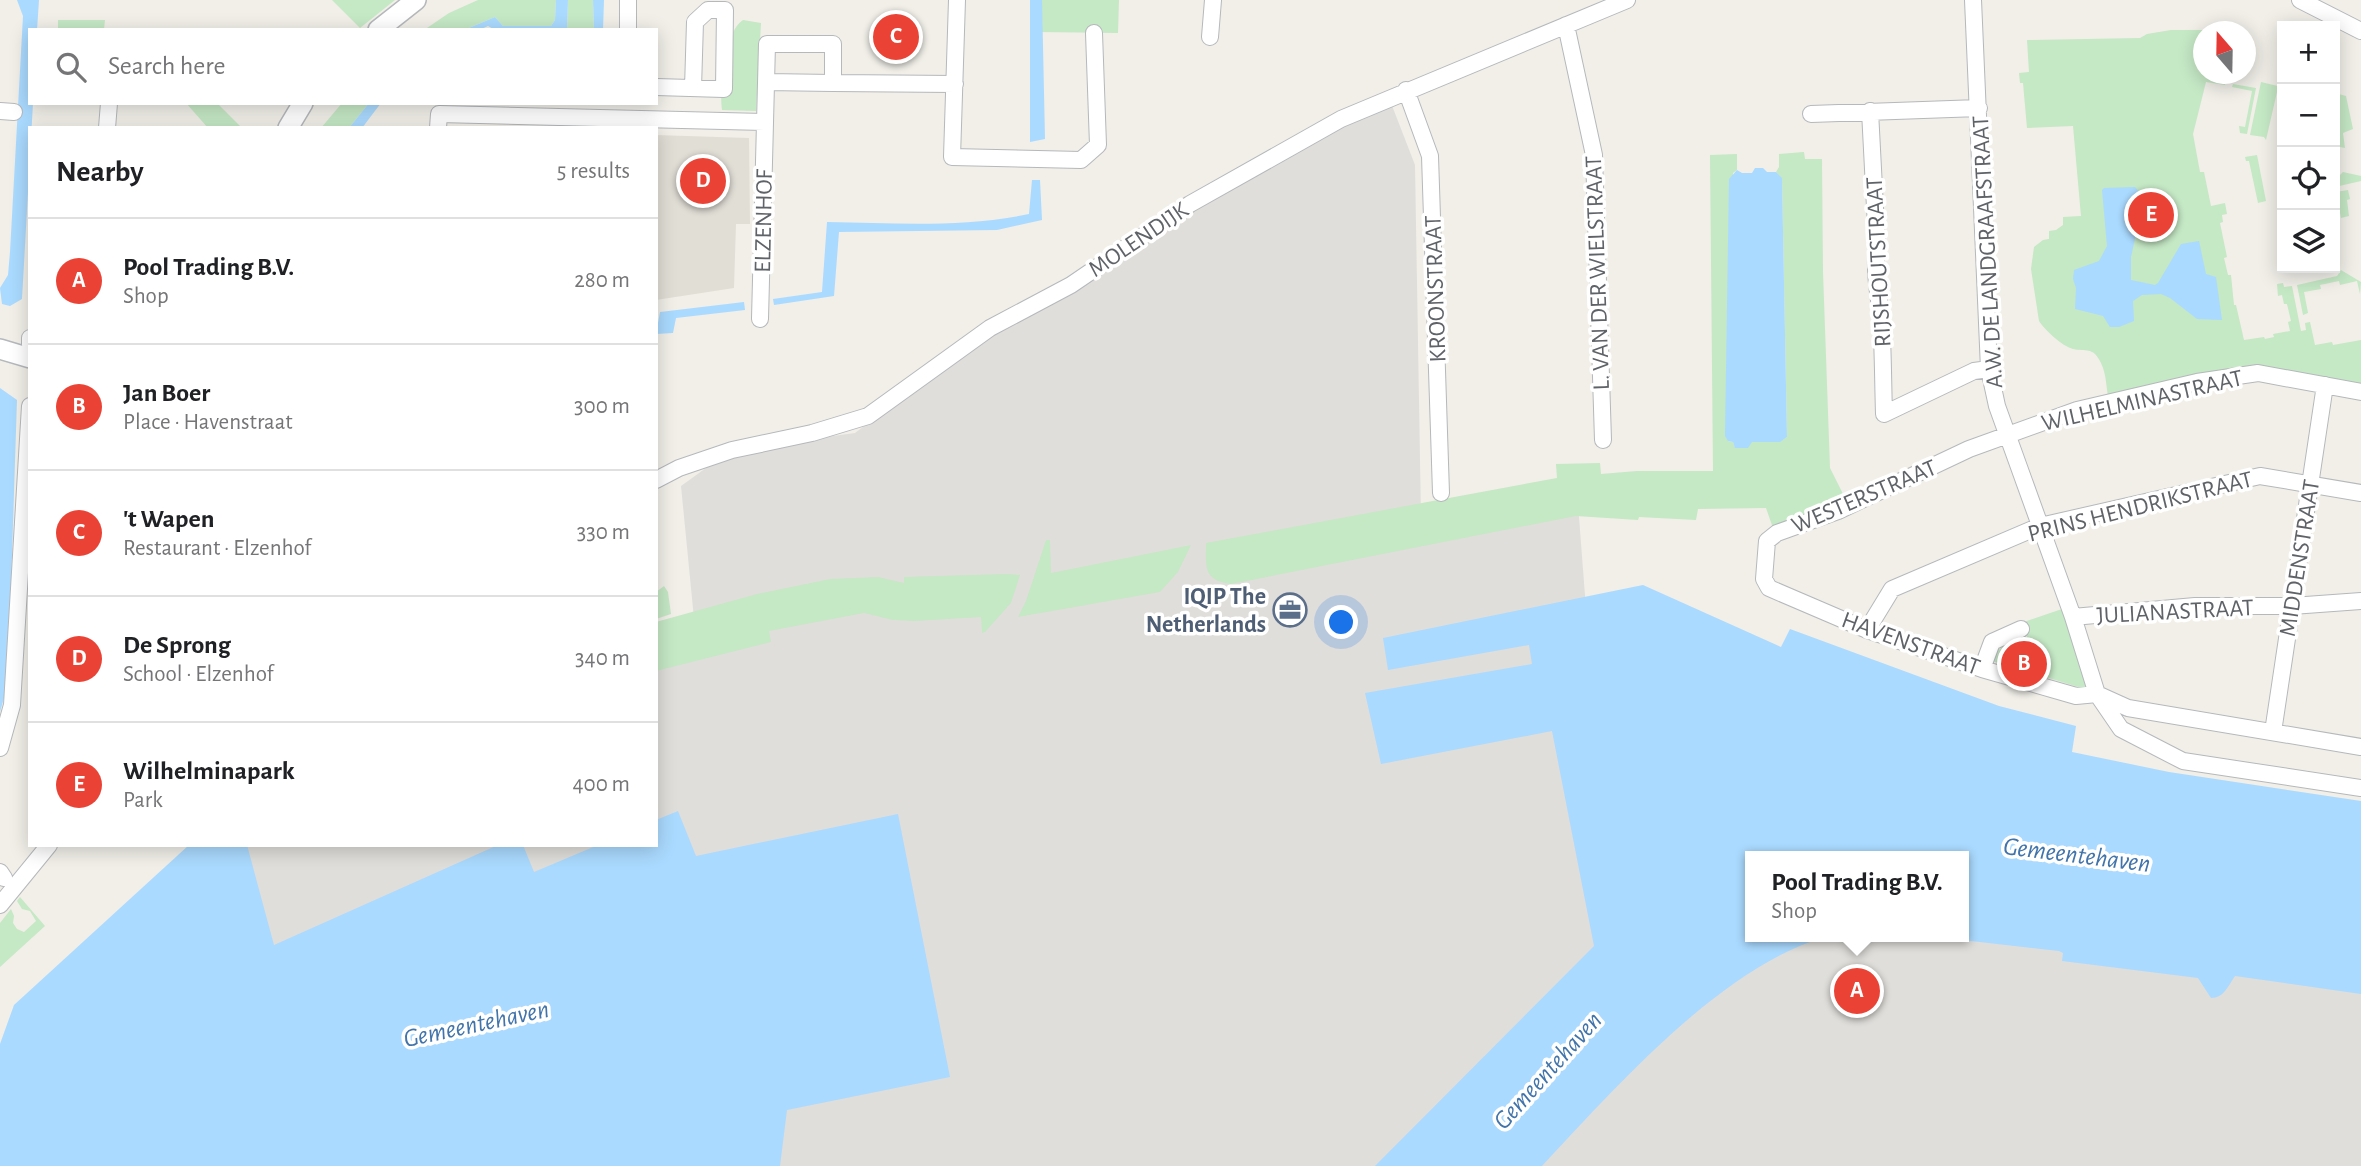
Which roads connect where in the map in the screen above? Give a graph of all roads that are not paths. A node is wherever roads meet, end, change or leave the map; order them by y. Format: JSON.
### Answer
{"nodes":[{"id":1,"x":416,"y":0,"type":"edge"},
{"id":2,"x":628,"y":0,"type":"edge"},
{"id":3,"x":957,"y":0,"type":"edge"},
{"id":4,"x":1213,"y":0,"type":"edge"},
{"id":5,"x":1627,"y":0,"type":"edge"},
{"id":6,"x":1973,"y":0,"type":"edge"},
{"id":7,"x":2300,"y":0,"type":"edge"},
{"id":8,"x":1566,"y":25,"type":"junction"},
{"id":9,"x":381,"y":28,"type":"edge"},
{"id":10,"x":628,"y":28,"type":"edge"},
{"id":11,"x":2361,"y":31,"type":"edge"},
{"id":12,"x":1094,"y":33,"type":"dead end"},
{"id":13,"x":1210,"y":37,"type":"dead end"},
{"id":14,"x":766,"y":82,"type":"junction"},
{"id":15,"x":833,"y":83,"type":"junction"},
{"id":16,"x":955,"y":84,"type":"junction"},
{"id":17,"x":658,"y":87,"type":"edge"},
{"id":18,"x":693,"y":88,"type":"junction"},
{"id":19,"x":1406,"y":90,"type":"junction"},
{"id":20,"x":108,"y":105,"type":"edge"},
{"id":21,"x":302,"y":105,"type":"edge"},
{"id":22,"x":1979,"y":108,"type":"junction"},
{"id":23,"x":627,"y":111,"type":"edge"},
{"id":24,"x":1870,"y":111,"type":"junction"},
{"id":25,"x":1811,"y":114,"type":"dead end"},
{"id":26,"x":524,"y":122,"type":"edge"},
{"id":27,"x":765,"y":122,"type":"junction"},
{"id":28,"x":107,"y":126,"type":"edge"},
{"id":29,"x":289,"y":126,"type":"edge"},
{"id":30,"x":438,"y":126,"type":"edge"},
{"id":31,"x":760,"y":319,"type":"dead end"},
{"id":32,"x":0,"y":348,"type":"edge"},
{"id":33,"x":28,"y":357,"type":"edge"},
{"id":34,"x":1989,"y":369,"type":"junction"},
{"id":35,"x":2325,"y":384,"type":"junction"},
{"id":36,"x":2361,"y":392,"type":"edge"},
{"id":37,"x":2008,"y":435,"type":"junction"},
{"id":38,"x":28,"y":440,"type":"edge"},
{"id":39,"x":1603,"y":440,"type":"dead end"},
{"id":40,"x":658,"y":479,"type":"edge"},
{"id":41,"x":2311,"y":484,"type":"junction"},
{"id":42,"x":1441,"y":493,"type":"dead end"},
{"id":43,"x":2361,"y":493,"type":"edge"},
{"id":44,"x":2040,"y":526,"type":"junction"},
{"id":45,"x":1769,"y":588,"type":"joint"},
{"id":46,"x":2361,"y":601,"type":"edge"},
{"id":47,"x":2292,"y":606,"type":"junction"},
{"id":48,"x":2073,"y":617,"type":"junction"},
{"id":49,"x":2021,"y":629,"type":"dead end"},
{"id":50,"x":1867,"y":630,"type":"junction"},
{"id":51,"x":1982,"y":669,"type":"junction"},
{"id":52,"x":2097,"y":694,"type":"junction"},
{"id":53,"x":2273,"y":732,"type":"junction"},
{"id":54,"x":2361,"y":747,"type":"edge"},
{"id":55,"x":0,"y":748,"type":"edge"},
{"id":56,"x":2361,"y":788,"type":"edge"},
{"id":57,"x":47,"y":847,"type":"edge"},
{"id":58,"x":0,"y":905,"type":"edge"}],
"edges":[{"from":1,"to":9,"type":"street"},
{"from":2,"to":10,"type":"street"},
{"from":3,"to":16,"type":"street"},
{"from":4,"to":13,"type":"street"},
{"from":5,"to":8,"type":"street","name":"MOLENDIJK"},
{"from":6,"to":22,"type":"street","name":"A.W. DE LANDGRAAFSTRAAT"},
{"from":7,"to":11,"type":"street"},
{"from":8,"to":19,"type":"street","name":"MOLENDIJK"},
{"from":8,"to":39,"type":"street","name":"L. VAN DER WIELSTRAAT"},
{"from":12,"to":16,"type":"street"},
{"from":14,"to":15,"type":"street"},
{"from":14,"to":15,"type":"street","name":"ELZENHOF"},
{"from":14,"to":27,"type":"street","name":"ELZENHOF"},
{"from":15,"to":16,"type":"street"},
{"from":17,"to":18,"type":"street"},
{"from":18,"to":18,"type":"street"},
{"from":19,"to":40,"type":"street","name":"MOLENDIJK"},
{"from":19,"to":42,"type":"street","name":"KROONSTRAAT"},
{"from":20,"to":28,"type":"street"},
{"from":21,"to":29,"type":"street"},
{"from":22,"to":24,"type":"street"},
{"from":22,"to":34,"type":"street","name":"A.W. DE LANDGRAAFSTRAAT"},
{"from":23,"to":26,"type":"street"},
{"from":23,"to":27,"type":"street"},
{"from":24,"to":25,"type":"street"},
{"from":24,"to":34,"type":"street","name":"RIJSHOUTSTRAAT"},
{"from":26,"to":30,"type":"street"},
{"from":27,"to":31,"type":"street","name":"ELZENHOF"},
{"from":32,"to":33,"type":"street"},
{"from":34,"to":37,"type":"street","name":"A.W. DE LANDGRAAFSTRAAT"},
{"from":35,"to":36,"type":"street","name":"WILHELMINASTRAAT"},
{"from":35,"to":37,"type":"street","name":"WILHELMINASTRAAT"},
{"from":35,"to":41,"type":"street","name":"MIDDENSTRAAT"},
{"from":37,"to":44,"type":"street","name":"A.W. DE LANDGRAAFSTRAAT"},
{"from":37,"to":45,"type":"street","name":"WESTERSTRAAT"},
{"from":38,"to":55,"type":"street"},
{"from":41,"to":43,"type":"street","name":"PRINS HENDRIKSTRAAT"},
{"from":41,"to":44,"type":"street","name":"PRINS HENDRIKSTRAAT"},
{"from":41,"to":47,"type":"street","name":"MIDDENSTRAAT"},
{"from":44,"to":48,"type":"street","name":"A.W. DE LANDGRAAFSTRAAT"},
{"from":44,"to":50,"type":"street","name":"PRINS HENDRIKSTRAAT"},
{"from":45,"to":50,"type":"street","name":"HAVENSTRAAT"},
{"from":46,"to":47,"type":"street","name":"JULIANASTRAAT"},
{"from":47,"to":48,"type":"street","name":"JULIANASTRAAT"},
{"from":47,"to":53,"type":"street","name":"MIDDENSTRAAT"},
{"from":48,"to":52,"type":"street","name":"A.W. DE LANDGRAAFSTRAAT"},
{"from":49,"to":51,"type":"street"},
{"from":50,"to":51,"type":"street","name":"HAVENSTRAAT"},
{"from":51,"to":52,"type":"street","name":"HAVENSTRAAT"},
{"from":52,"to":53,"type":"street","name":"HAVENSTRAAT"},
{"from":52,"to":56,"type":"street"},
{"from":53,"to":54,"type":"street","name":"HAVENSTRAAT"},
{"from":57,"to":58,"type":"street"}]}
